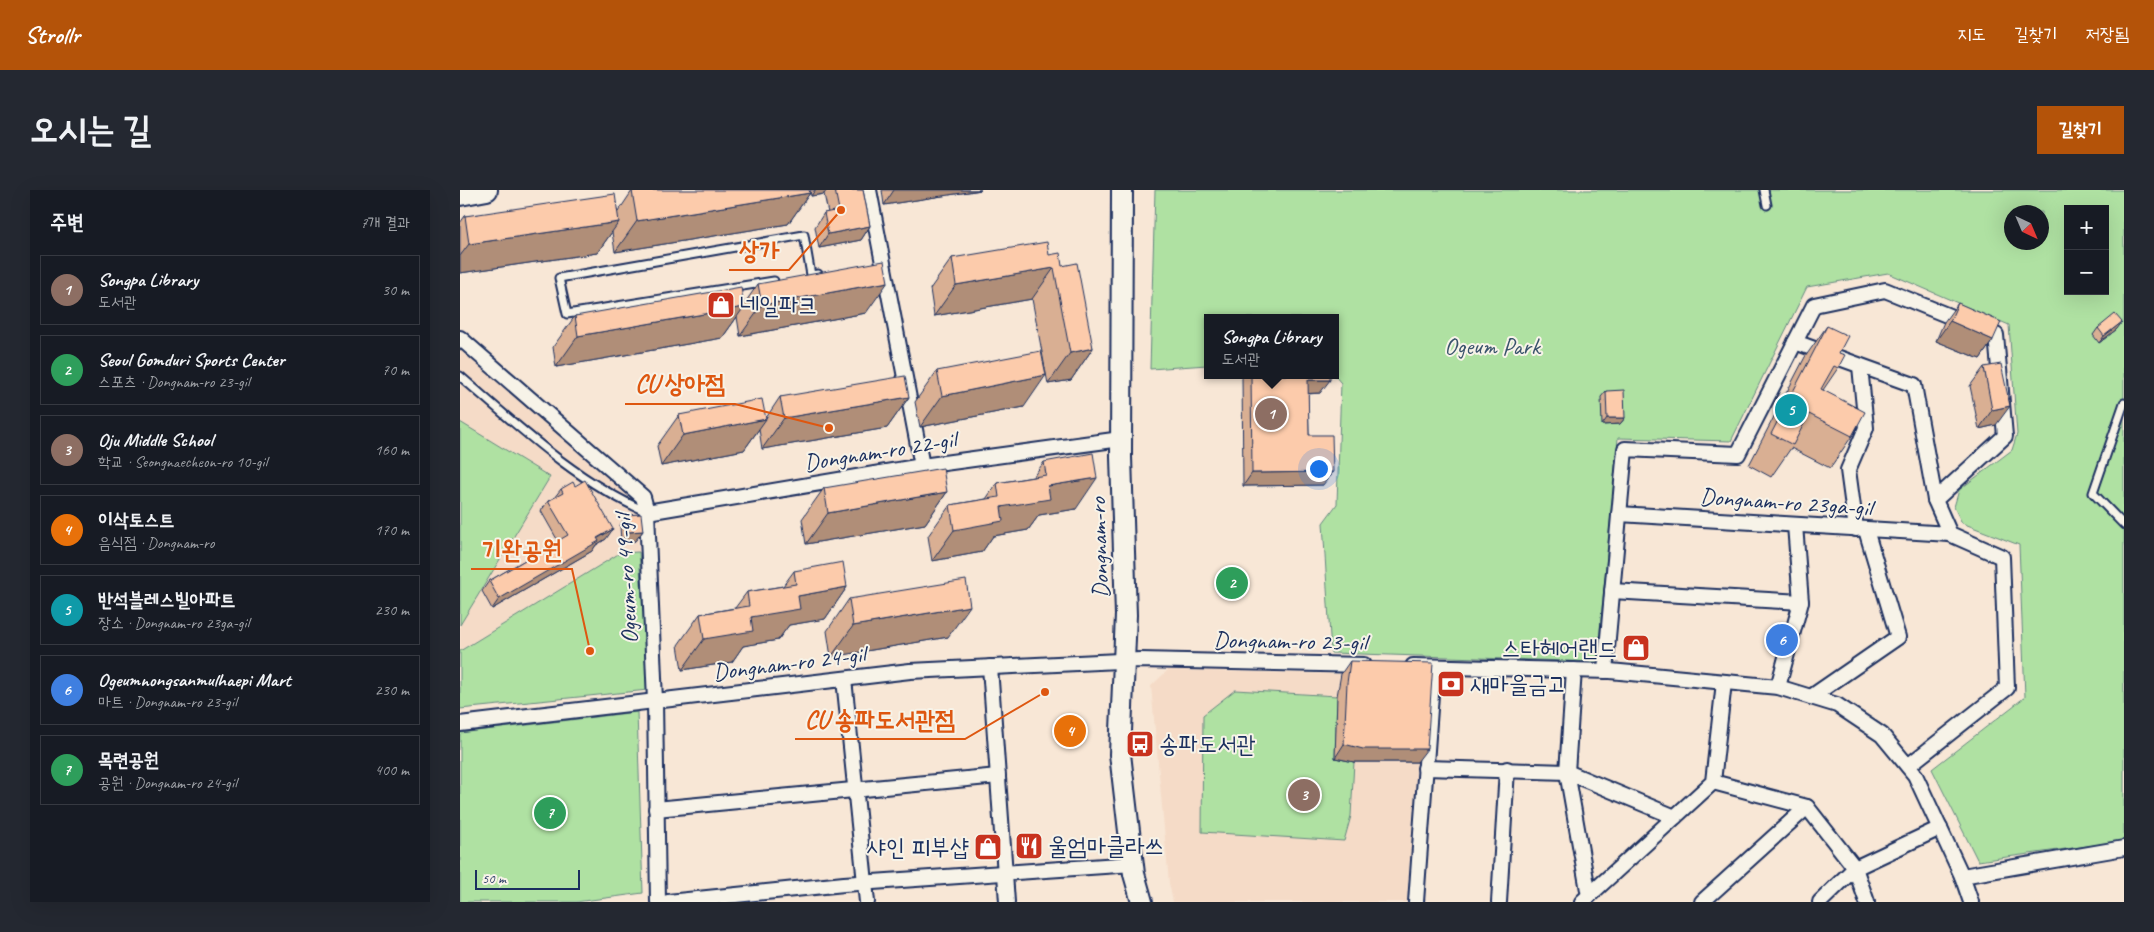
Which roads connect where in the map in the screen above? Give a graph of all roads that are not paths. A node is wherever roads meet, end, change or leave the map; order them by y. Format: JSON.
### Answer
{"nodes":[{"id":1,"x":487,"y":190,"type":"edge"},
{"id":2,"x":869,"y":190,"type":"edge"},
{"id":3,"x":1122,"y":190,"type":"edge"},
{"id":4,"x":1764,"y":190,"type":"edge"},
{"id":5,"x":460,"y":195,"type":"edge"},
{"id":6,"x":1767,"y":205,"type":"dead end"},
{"id":7,"x":826,"y":273,"type":"edge"},
{"id":8,"x":811,"y":275,"type":"junction"},
{"id":9,"x":801,"y":277,"type":"edge"},
{"id":10,"x":782,"y":280,"type":"edge"},
{"id":11,"x":460,"y":338,"type":"edge"},
{"id":12,"x":1795,"y":342,"type":"junction"},
{"id":13,"x":1860,"y":366,"type":"junction"},
{"id":14,"x":460,"y":376,"type":"edge"},
{"id":15,"x":2124,"y":403,"type":"edge"},
{"id":16,"x":1121,"y":439,"type":"junction"},
{"id":17,"x":922,"y":466,"type":"junction"},
{"id":18,"x":1935,"y":500,"type":"junction"},
{"id":19,"x":647,"y":512,"type":"junction"},
{"id":20,"x":1619,"y":514,"type":"junction"},
{"id":21,"x":1795,"y":525,"type":"junction"},
{"id":22,"x":2124,"y":525,"type":"edge"},
{"id":23,"x":1861,"y":530,"type":"junction"},
{"id":24,"x":1950,"y":534,"type":"junction"},
{"id":25,"x":1612,"y":591,"type":"junction"},
{"id":26,"x":1801,"y":602,"type":"junction"},
{"id":27,"x":1124,"y":660,"type":"junction"},
{"id":28,"x":1374,"y":666,"type":"edge"},
{"id":29,"x":1403,"y":666,"type":"edge"},
{"id":30,"x":990,"y":667,"type":"junction"},
{"id":31,"x":1433,"y":667,"type":"junction"},
{"id":32,"x":1574,"y":670,"type":"junction"},
{"id":33,"x":1605,"y":671,"type":"junction"},
{"id":34,"x":844,"y":679,"type":"junction"},
{"id":35,"x":1724,"y":682,"type":"junction"},
{"id":36,"x":1778,"y":687,"type":"junction"},
{"id":37,"x":1810,"y":697,"type":"junction"},
{"id":38,"x":655,"y":701,"type":"junction"},
{"id":39,"x":460,"y":724,"type":"edge"},
{"id":40,"x":1908,"y":766,"type":"junction"},
{"id":41,"x":1425,"y":768,"type":"junction"},
{"id":42,"x":1507,"y":769,"type":"junction"},
{"id":43,"x":1567,"y":772,"type":"junction"},
{"id":44,"x":998,"y":776,"type":"junction"},
{"id":45,"x":1713,"y":782,"type":"junction"},
{"id":46,"x":855,"y":791,"type":"junction"},
{"id":47,"x":1807,"y":807,"type":"junction"},
{"id":48,"x":656,"y":809,"type":"junction"},
{"id":49,"x":1675,"y":817,"type":"junction"},
{"id":50,"x":1940,"y":828,"type":"junction"},
{"id":51,"x":2124,"y":848,"type":"edge"},
{"id":52,"x":1134,"y":864,"type":"junction"},
{"id":53,"x":1854,"y":868,"type":"junction"},
{"id":54,"x":1005,"y":873,"type":"junction"},
{"id":55,"x":1962,"y":876,"type":"junction"},
{"id":56,"x":865,"y":884,"type":"junction"},
{"id":57,"x":1585,"y":899,"type":"edge"},
{"id":58,"x":658,"y":902,"type":"edge"},
{"id":59,"x":668,"y":902,"type":"edge"},
{"id":60,"x":867,"y":902,"type":"edge"},
{"id":61,"x":1007,"y":902,"type":"edge"},
{"id":62,"x":1142,"y":902,"type":"edge"},
{"id":63,"x":1416,"y":902,"type":"edge"},
{"id":64,"x":1499,"y":902,"type":"edge"},
{"id":65,"x":1702,"y":902,"type":"edge"},
{"id":66,"x":1820,"y":902,"type":"edge"},
{"id":67,"x":1868,"y":902,"type":"edge"},
{"id":68,"x":1971,"y":902,"type":"edge"}],
"edges":[{"from":1,"to":5,"type":"main road"},
{"from":2,"to":17,"type":"street"},
{"from":3,"to":16,"type":"main road","name":"Dongnam-ro"},
{"from":4,"to":6,"type":"lane"},
{"from":7,"to":8,"type":"lane"},
{"from":8,"to":9,"type":"lane"},
{"from":8,"to":10,"type":"lane"},
{"from":11,"to":19,"type":"street","name":"Ogeum-ro 49-gil"},
{"from":12,"to":13,"type":"street"},
{"from":12,"to":18,"type":"street","name":"Dongnam-ro 23ga-gil"},
{"from":12,"to":20,"type":"street","name":"Dongnam-ro 23ga-gil"},
{"from":13,"to":18,"type":"street"},
{"from":13,"to":23,"type":"street"},
{"from":14,"to":19,"type":"lane"},
{"from":15,"to":22,"type":"lane"},
{"from":16,"to":17,"type":"street","name":"Dongnam-ro 22-gil"},
{"from":16,"to":27,"type":"main road","name":"Dongnam-ro"},
{"from":17,"to":19,"type":"street","name":"Dongnam-ro 22-gil"},
{"from":18,"to":24,"type":"street"},
{"from":19,"to":38,"type":"street","name":"Ogeum-ro 49-gil"},
{"from":20,"to":21,"type":"street","name":"Dongnam-ro 23ga-gil"},
{"from":20,"to":25,"type":"street","name":"Dongnam-ro 23ga-gil"},
{"from":21,"to":23,"type":"street","name":"Dongnam-ro 23ga-gil"},
{"from":21,"to":26,"type":"street"},
{"from":23,"to":24,"type":"street","name":"Dongnam-ro 23ga-gil"},
{"from":23,"to":37,"type":"street"},
{"from":24,"to":40,"type":"street","name":"Dongnam-ro 23ga-gil"},
{"from":25,"to":26,"type":"street"},
{"from":25,"to":33,"type":"street","name":"Dongnam-ro 23ga-gil"},
{"from":26,"to":36,"type":"street"},
{"from":27,"to":28,"type":"street","name":"Dongnam-ro 23-gil"},
{"from":27,"to":30,"type":"street","name":"Dongnam-ro 24-gil"},
{"from":27,"to":52,"type":"main road","name":"Dongnam-ro"},
{"from":29,"to":31,"type":"street"},
{"from":30,"to":34,"type":"street","name":"Dongnam-ro 24-gil"},
{"from":30,"to":44,"type":"street"},
{"from":31,"to":32,"type":"street"},
{"from":31,"to":41,"type":"street"},
{"from":32,"to":33,"type":"street"},
{"from":32,"to":43,"type":"street"},
{"from":33,"to":35,"type":"street"},
{"from":34,"to":38,"type":"street","name":"Dongnam-ro 24-gil"},
{"from":34,"to":46,"type":"street"},
{"from":35,"to":36,"type":"street"},
{"from":35,"to":45,"type":"street"},
{"from":36,"to":37,"type":"street"},
{"from":37,"to":40,"type":"street"},
{"from":38,"to":39,"type":"street","name":"Dongnam-ro 24-gil"},
{"from":38,"to":48,"type":"street","name":"Ogeum-ro 49-gil"},
{"from":40,"to":50,"type":"street"},
{"from":41,"to":42,"type":"street"},
{"from":41,"to":63,"type":"street"},
{"from":42,"to":43,"type":"street"},
{"from":42,"to":64,"type":"street"},
{"from":43,"to":49,"type":"street"},
{"from":43,"to":57,"type":"street"},
{"from":44,"to":46,"type":"street"},
{"from":44,"to":54,"type":"street"},
{"from":45,"to":47,"type":"street"},
{"from":45,"to":49,"type":"street"},
{"from":46,"to":48,"type":"street"},
{"from":46,"to":56,"type":"street"},
{"from":47,"to":53,"type":"street"},
{"from":47,"to":65,"type":"street"},
{"from":48,"to":58,"type":"street","name":"Ogeum-ro 49-gil"},
{"from":49,"to":57,"type":"street"},
{"from":50,"to":53,"type":"street"},
{"from":50,"to":55,"type":"street"},
{"from":51,"to":55,"type":"street"},
{"from":52,"to":54,"type":"street"},
{"from":52,"to":62,"type":"main road","name":"Dongnam-ro"},
{"from":53,"to":66,"type":"street"},
{"from":53,"to":67,"type":"street"},
{"from":54,"to":56,"type":"street"},
{"from":54,"to":61,"type":"street"},
{"from":55,"to":68,"type":"street"},
{"from":56,"to":59,"type":"street"},
{"from":56,"to":60,"type":"street"}]}
